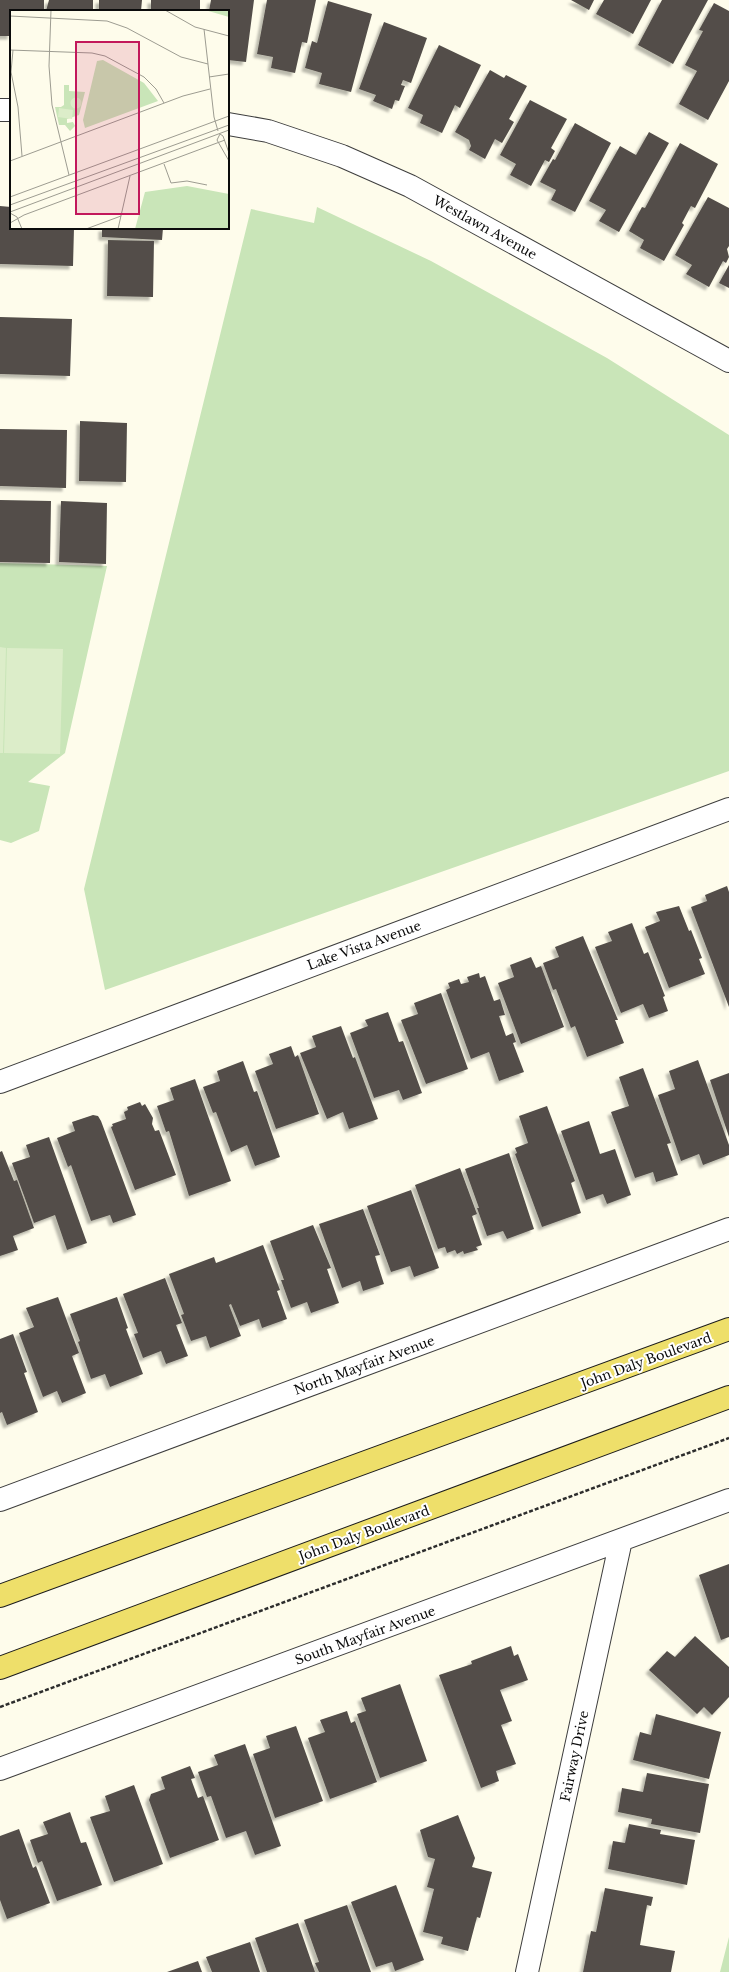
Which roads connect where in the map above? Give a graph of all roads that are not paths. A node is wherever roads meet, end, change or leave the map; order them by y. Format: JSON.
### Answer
{"nodes":[{"id":1,"x":229,"y":124,"type":"edge"},
{"id":2,"x":729,"y":361,"type":"edge"},
{"id":3,"x":729,"y":809,"type":"edge"},
{"id":4,"x":0,"y":1082,"type":"edge"},
{"id":5,"x":729,"y":1230,"type":"edge"},
{"id":6,"x":729,"y":1329,"type":"edge"},
{"id":7,"x":729,"y":1397,"type":"edge"},
{"id":8,"x":0,"y":1500,"type":"edge"},
{"id":9,"x":729,"y":1500,"type":"edge"},
{"id":10,"x":621,"y":1540,"type":"junction"},
{"id":11,"x":0,"y":1596,"type":"edge"},
{"id":12,"x":0,"y":1668,"type":"edge"},
{"id":13,"x":0,"y":1769,"type":"edge"},
{"id":14,"x":527,"y":1972,"type":"edge"}],
"edges":[{"from":1,"to":2,"type":"street","name":"Westlawn Avenue"},
{"from":3,"to":4,"type":"street","name":"Lake Vista Avenue"},
{"from":5,"to":8,"type":"street","name":"North Mayfair Avenue"},
{"from":6,"to":11,"type":"main road","name":"John Daly Boulevard"},
{"from":7,"to":12,"type":"main road","name":"John Daly Boulevard"},
{"from":9,"to":10,"type":"street","name":"South Mayfair Avenue"},
{"from":10,"to":13,"type":"street","name":"South Mayfair Avenue"},
{"from":10,"to":14,"type":"street","name":"Fairway Drive"}]}
